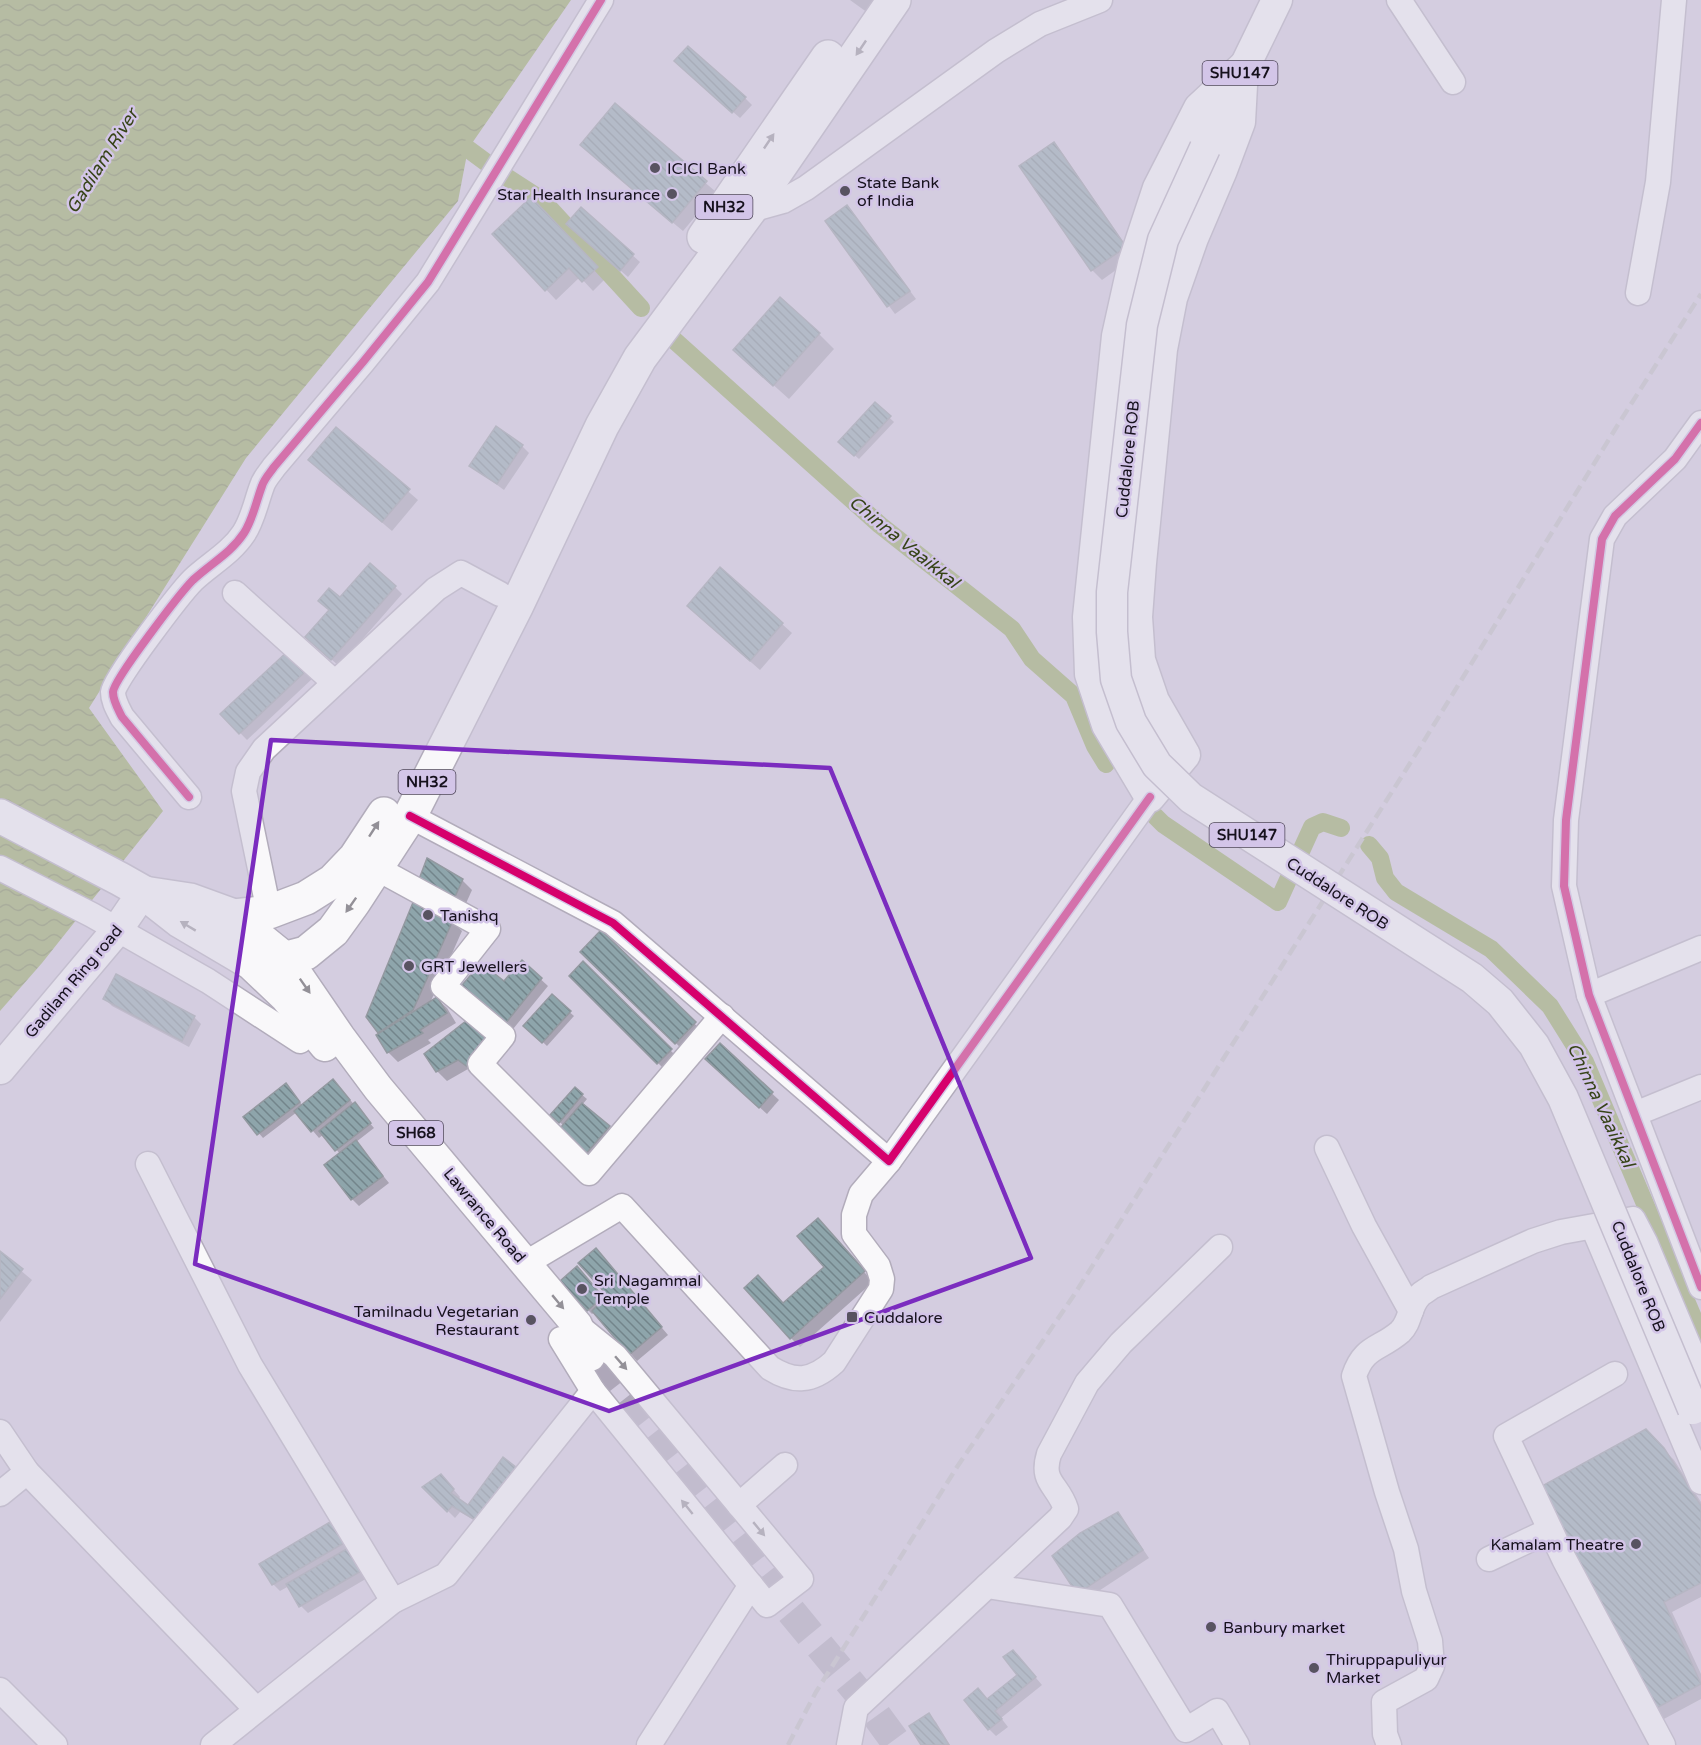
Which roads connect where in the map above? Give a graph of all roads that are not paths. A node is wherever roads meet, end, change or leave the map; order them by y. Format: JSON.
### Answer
{"nodes":[{"id":1,"x":602,"y":0,"type":"edge"},
{"id":2,"x":868,"y":0,"type":"edge"},
{"id":3,"x":894,"y":0,"type":"edge"},
{"id":4,"x":1100,"y":0,"type":"edge"},
{"id":5,"x":1277,"y":0,"type":"edge"},
{"id":6,"x":1399,"y":0,"type":"edge"},
{"id":7,"x":1674,"y":0,"type":"edge"},
{"id":8,"x":1243,"y":67,"type":"junction"},
{"id":9,"x":1453,"y":82,"type":"dead end"},
{"id":10,"x":750,"y":210,"type":"junction"},
{"id":11,"x":1638,"y":293,"type":"dead end"},
{"id":12,"x":1701,"y":423,"type":"edge"},
{"id":13,"x":235,"y":593,"type":"dead end"},
{"id":14,"x":500,"y":594,"type":"junction"},
{"id":15,"x":334,"y":682,"type":"junction"},
{"id":16,"x":189,"y":797,"type":"dead end"},
{"id":17,"x":1150,"y":797,"type":"junction"},
{"id":18,"x":0,"y":816,"type":"edge"},
{"id":19,"x":410,"y":816,"type":"junction"},
{"id":20,"x":0,"y":868,"type":"edge"},
{"id":21,"x":376,"y":868,"type":"junction"},
{"id":22,"x":131,"y":886,"type":"junction"},
{"id":23,"x":269,"y":912,"type":"junction"},
{"id":24,"x":234,"y":916,"type":"junction"},
{"id":25,"x":104,"y":922,"type":"junction"},
{"id":26,"x":1701,"y":948,"type":"edge"},
{"id":27,"x":286,"y":958,"type":"junction"},
{"id":28,"x":246,"y":960,"type":"junction"},
{"id":29,"x":1589,"y":995,"type":"junction"},
{"id":30,"x":722,"y":1016,"type":"junction"},
{"id":31,"x":300,"y":1041,"type":"dead end"},
{"id":32,"x":0,"y":1068,"type":"edge"},
{"id":33,"x":1701,"y":1087,"type":"edge"},
{"id":34,"x":1635,"y":1114,"type":"junction"},
{"id":35,"x":1327,"y":1148,"type":"dead end"},
{"id":36,"x":889,"y":1161,"type":"junction"},
{"id":37,"x":148,"y":1164,"type":"dead end"},
{"id":38,"x":1593,"y":1227,"type":"junction"},
{"id":39,"x":1220,"y":1247,"type":"dead end"},
{"id":40,"x":526,"y":1263,"type":"junction"},
{"id":41,"x":1701,"y":1287,"type":"edge"},
{"id":42,"x":1411,"y":1311,"type":"junction"},
{"id":43,"x":569,"y":1332,"type":"junction"},
{"id":44,"x":593,"y":1370,"type":"junction"},
{"id":45,"x":1615,"y":1374,"type":"dead end"},
{"id":46,"x":1701,"y":1375,"type":"edge"},
{"id":47,"x":1697,"y":1418,"type":"edge"},
{"id":48,"x":0,"y":1432,"type":"edge"},
{"id":49,"x":784,"y":1465,"type":"dead end"},
{"id":50,"x":27,"y":1472,"type":"junction"},
{"id":51,"x":1701,"y":1482,"type":"edge"},
{"id":52,"x":0,"y":1494,"type":"edge"},
{"id":53,"x":739,"y":1505,"type":"junction"},
{"id":54,"x":1550,"y":1530,"type":"junction"},
{"id":55,"x":1490,"y":1559,"type":"dead end"},
{"id":56,"x":751,"y":1585,"type":"junction"},
{"id":57,"x":987,"y":1586,"type":"junction"},
{"id":58,"x":393,"y":1601,"type":"junction"},
{"id":59,"x":0,"y":1690,"type":"edge"},
{"id":60,"x":256,"y":1709,"type":"junction"},
{"id":61,"x":55,"y":1745,"type":"edge"},
{"id":62,"x":213,"y":1745,"type":"edge"},
{"id":63,"x":649,"y":1745,"type":"edge"},
{"id":64,"x":849,"y":1745,"type":"edge"},
{"id":65,"x":1237,"y":1745,"type":"edge"},
{"id":66,"x":1389,"y":1745,"type":"edge"},
{"id":67,"x":1663,"y":1745,"type":"edge"}],
"edges":[{"from":1,"to":16,"type":"street"},
{"from":14,"to":2,"type":"highway","number":"NH32","one_way":true},
{"from":3,"to":10,"type":"highway","number":"NH32","one_way":true},
{"from":4,"to":10,"type":"street"},
{"from":5,"to":8,"type":"main road","name":"Cuddalore ROB","number":"SHU147"},
{"from":6,"to":9,"type":"street"},
{"from":7,"to":11,"type":"street"},
{"from":8,"to":17,"type":"main road"},
{"from":8,"to":17,"type":"main road"},
{"from":8,"to":47,"type":"main road","name":"Cuddalore ROB","number":"SHU147","bridge":true},
{"from":10,"to":19,"type":"highway","number":"NH32"},
{"from":12,"to":29,"type":"street"},
{"from":13,"to":15,"type":"street"},
{"from":14,"to":15,"type":"street"},
{"from":23,"to":14,"type":"highway","number":"NH32","one_way":true},
{"from":15,"to":23,"type":"street"},
{"from":17,"to":36,"type":"street"},
{"from":18,"to":22,"type":"highway","number":"NH32"},
{"from":19,"to":21,"type":"highway","number":"NH32"},
{"from":19,"to":30,"type":"street"},
{"from":20,"to":25,"type":"street"},
{"from":21,"to":27,"type":"highway","number":"NH32","one_way":true},
{"from":21,"to":30,"type":"street"},
{"from":22,"to":24,"type":"highway","number":"NH32"},
{"from":22,"to":25,"type":"main road","name":"Gadilam Ring road"},
{"from":28,"to":22,"type":"highway","number":"NH32","one_way":true},
{"from":23,"to":24,"type":"highway","number":"NH32"},
{"from":24,"to":27,"type":"main road","name":"Lawrance Road","number":"SH68"},
{"from":25,"to":31,"type":"street"},
{"from":25,"to":32,"type":"main road","name":"Gadilam Ring road"},
{"from":26,"to":29,"type":"street"},
{"from":27,"to":28,"type":"highway","number":"NH32"},
{"from":27,"to":40,"type":"main road","name":"Lawrance Road","number":"SH68","one_way":true},
{"from":28,"to":43,"type":"main road","name":"Lawrance Road","number":"SH68"},
{"from":29,"to":34,"type":"street"},
{"from":30,"to":36,"type":"street"},
{"from":33,"to":34,"type":"street"},
{"from":34,"to":41,"type":"street"},
{"from":35,"to":42,"type":"street"},
{"from":36,"to":40,"type":"street"},
{"from":37,"to":58,"type":"street"},
{"from":38,"to":42,"type":"street"},
{"from":38,"to":46,"type":"street"},
{"from":38,"to":51,"type":"street"},
{"from":39,"to":57,"type":"street"},
{"from":40,"to":43,"type":"main road","name":"Lawrance Road","number":"SH68","one_way":true},
{"from":42,"to":66,"type":"street"},
{"from":43,"to":44,"type":"main road","name":"Lawrance Road","number":"SH68"},
{"from":43,"to":53,"type":"street","one_way":true},
{"from":56,"to":44,"type":"street","one_way":true},
{"from":44,"to":58,"type":"street"},
{"from":45,"to":54,"type":"street"},
{"from":48,"to":50,"type":"street"},
{"from":49,"to":53,"type":"street"},
{"from":50,"to":52,"type":"street"},
{"from":50,"to":60,"type":"street"},
{"from":53,"to":56,"type":"street","one_way":true},
{"from":54,"to":55,"type":"street"},
{"from":54,"to":67,"type":"street"},
{"from":56,"to":63,"type":"street"},
{"from":57,"to":64,"type":"street"},
{"from":57,"to":65,"type":"street"},
{"from":58,"to":60,"type":"street"},
{"from":59,"to":61,"type":"street"},
{"from":60,"to":62,"type":"street"}]}
